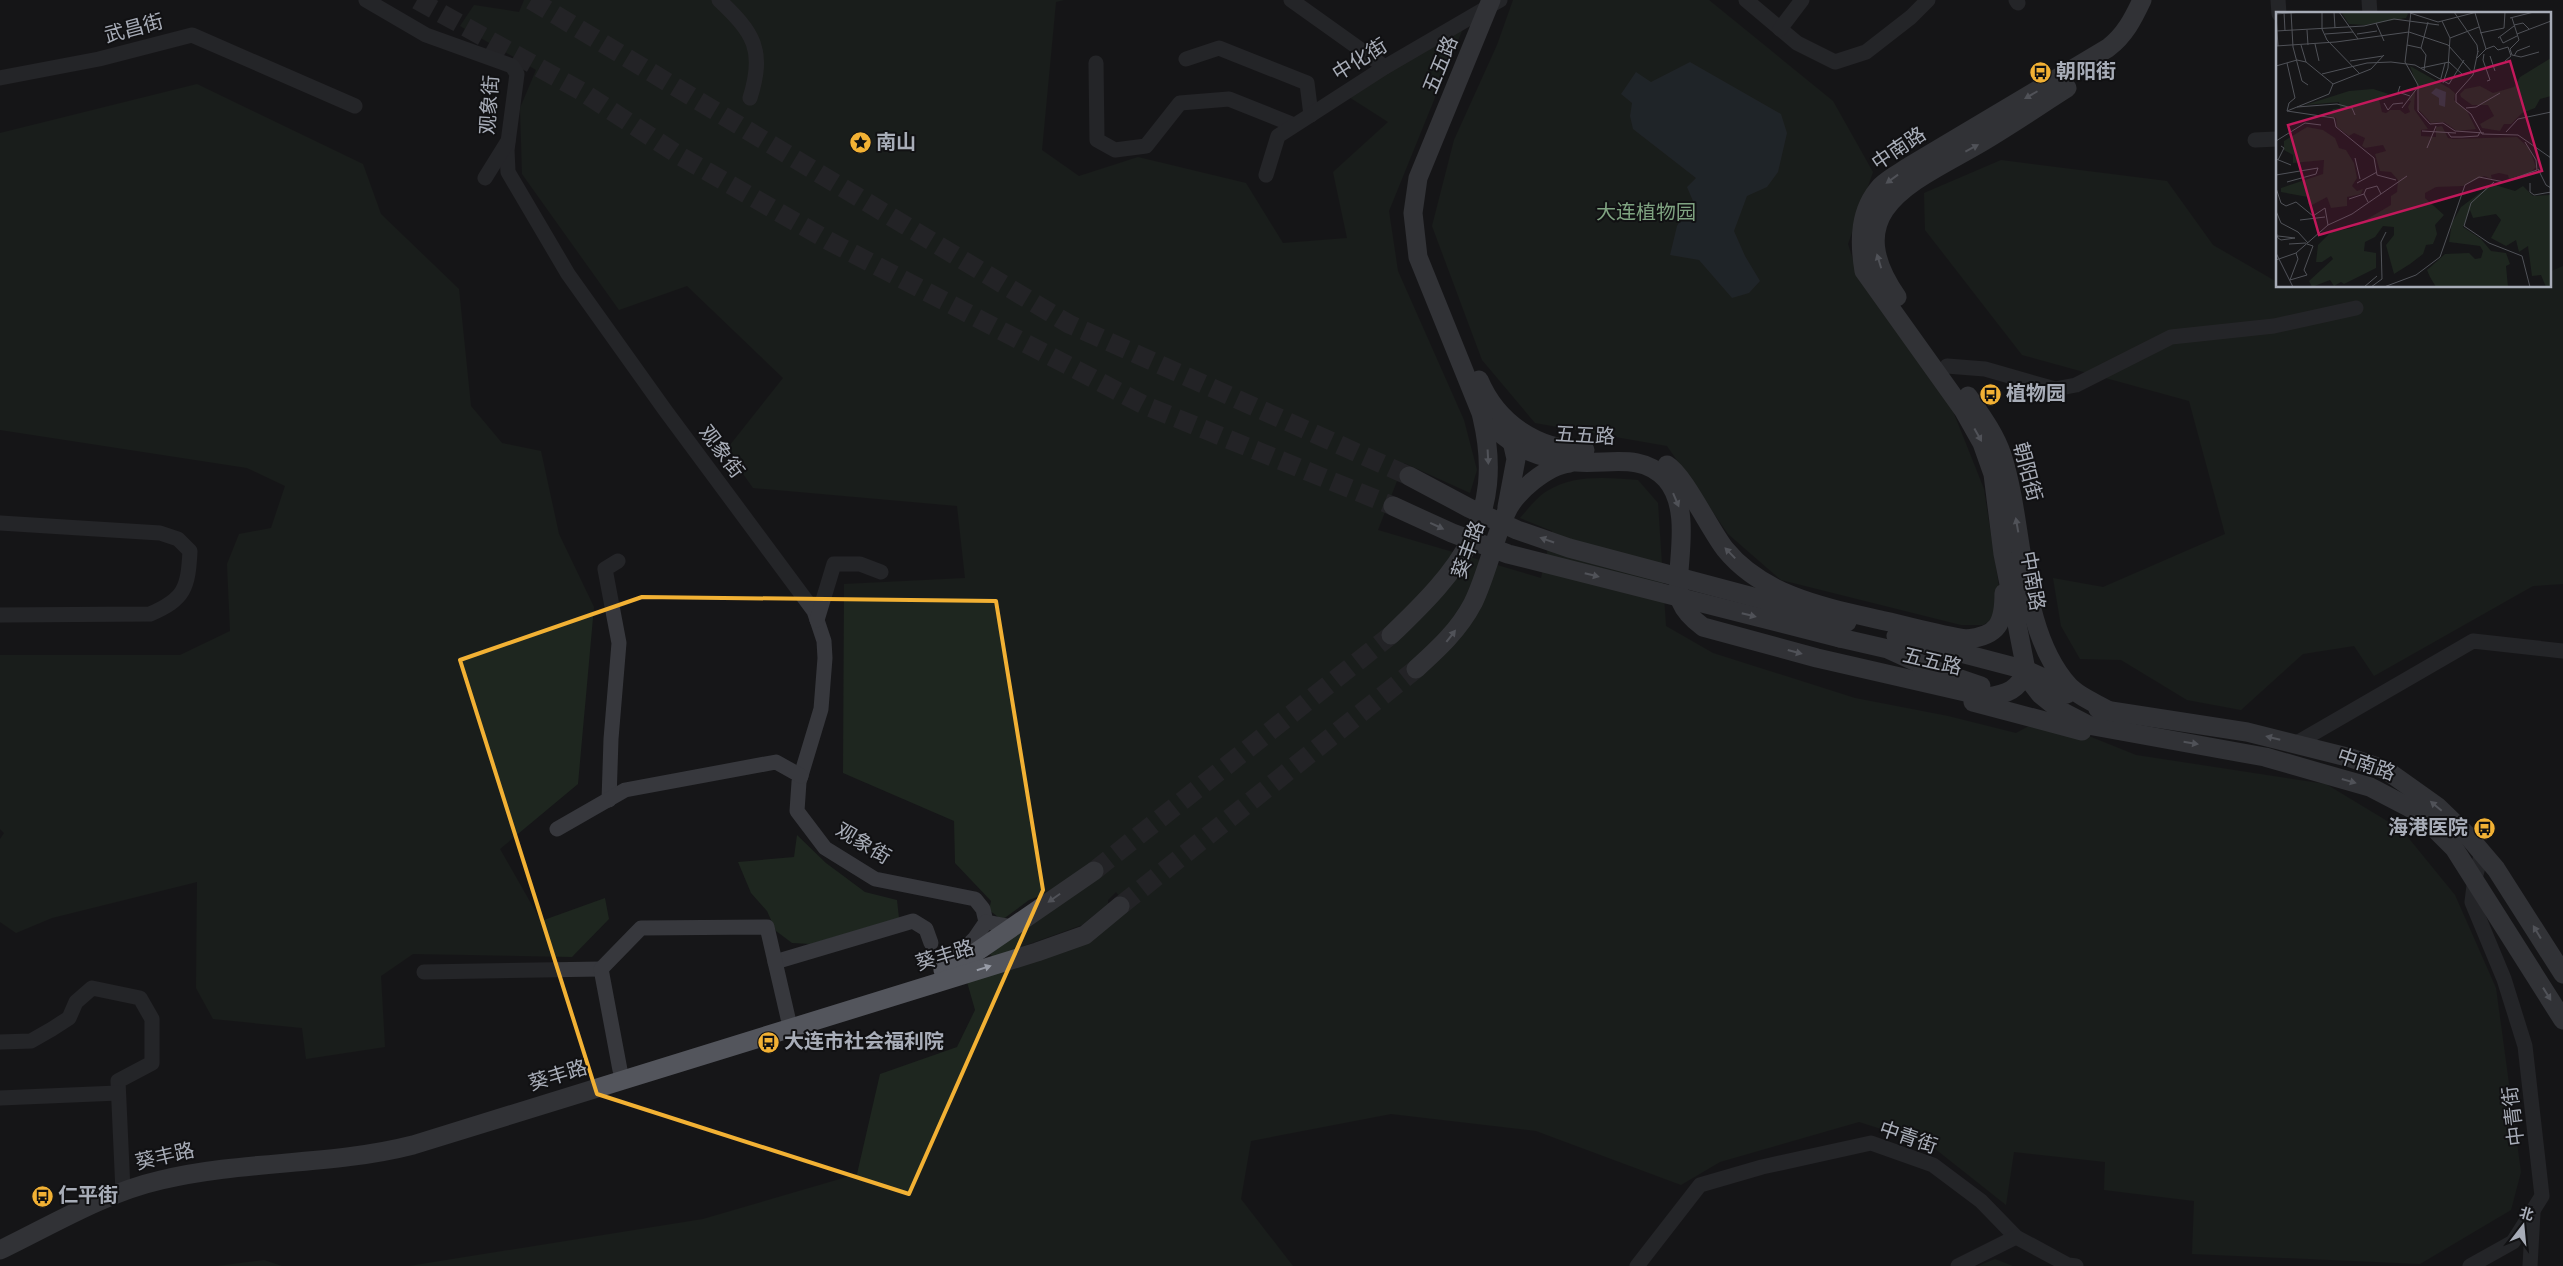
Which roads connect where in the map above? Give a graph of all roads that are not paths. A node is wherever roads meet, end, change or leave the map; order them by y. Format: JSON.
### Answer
{"nodes":[{"id":1,"x":366,"y":0,"type":"edge"},
{"id":2,"x":719,"y":0,"type":"edge"},
{"id":3,"x":1291,"y":0,"type":"edge"},
{"id":4,"x":1802,"y":0,"type":"edge"},
{"id":5,"x":1928,"y":0,"type":"edge"},
{"id":6,"x":2153,"y":0,"type":"edge"},
{"id":7,"x":1496,"y":2,"type":"edge"},
{"id":8,"x":1755,"y":3,"type":"edge"},
{"id":9,"x":2139,"y":4,"type":"edge"},
{"id":10,"x":1780,"y":29,"type":"junction"},
{"id":11,"x":1186,"y":59,"type":"dead end"},
{"id":12,"x":1096,"y":63,"type":"dead end"},
{"id":13,"x":1385,"y":67,"type":"junction"},
{"id":14,"x":0,"y":78,"type":"edge"},
{"id":15,"x":750,"y":98,"type":"dead end"},
{"id":16,"x":355,"y":106,"type":"dead end"},
{"id":17,"x":1311,"y":115,"type":"junction"},
{"id":18,"x":1294,"y":125,"type":"junction"},
{"id":19,"x":2255,"y":140,"type":"dead end"},
{"id":20,"x":2276,"y":140,"type":"edge"},
{"id":21,"x":508,"y":141,"type":"junction"},
{"id":22,"x":1266,"y":175,"type":"dead end"},
{"id":23,"x":485,"y":178,"type":"dead end"},
{"id":24,"x":2356,"y":308,"type":"dead end"},
{"id":25,"x":1947,"y":366,"type":"junction"},
{"id":26,"x":1481,"y":413,"type":"junction"},
{"id":27,"x":1502,"y":417,"type":"junction"},
{"id":28,"x":1554,"y":445,"type":"junction"},
{"id":29,"x":1521,"y":453,"type":"junction"},
{"id":30,"x":1576,"y":462,"type":"junction"},
{"id":31,"x":1409,"y":476,"type":"tunnel mouth"},
{"id":32,"x":1498,"y":493,"type":"junction"},
{"id":33,"x":1393,"y":506,"type":"tunnel mouth"},
{"id":34,"x":1506,"y":511,"type":"junction"},
{"id":35,"x":0,"y":523,"type":"edge"},
{"id":36,"x":2003,"y":554,"type":"junction"},
{"id":37,"x":618,"y":561,"type":"dead end"},
{"id":38,"x":882,"y":572,"type":"dead end"},
{"id":39,"x":2028,"y":590,"type":"junction"},
{"id":40,"x":1824,"y":607,"type":"junction"},
{"id":41,"x":0,"y":615,"type":"edge"},
{"id":42,"x":817,"y":620,"type":"junction"},
{"id":43,"x":1844,"y":630,"type":"junction"},
{"id":44,"x":1716,"y":631,"type":"junction"},
{"id":45,"x":1390,"y":635,"type":"tunnel mouth"},
{"id":46,"x":1951,"y":636,"type":"junction"},
{"id":47,"x":1888,"y":650,"type":"junction"},
{"id":48,"x":2563,"y":651,"type":"edge"},
{"id":49,"x":1817,"y":658,"type":"junction"},
{"id":50,"x":2027,"y":664,"type":"junction"},
{"id":51,"x":1416,"y":669,"type":"tunnel mouth"},
{"id":52,"x":2004,"y":695,"type":"junction"},
{"id":53,"x":2111,"y":712,"type":"junction"},
{"id":54,"x":2088,"y":724,"type":"junction"},
{"id":55,"x":2143,"y":736,"type":"junction"},
{"id":56,"x":2295,"y":744,"type":"junction"},
{"id":57,"x":801,"y":776,"type":"junction"},
{"id":58,"x":609,"y":800,"type":"junction"},
{"id":59,"x":557,"y":829,"type":"dead end"},
{"id":60,"x":2482,"y":852,"type":"junction"},
{"id":61,"x":1094,"y":871,"type":"tunnel mouth"},
{"id":62,"x":2475,"y":878,"type":"junction"},
{"id":63,"x":1120,"y":906,"type":"tunnel mouth"},
{"id":64,"x":986,"y":922,"type":"junction"},
{"id":65,"x":1013,"y":927,"type":"junction"},
{"id":66,"x":931,"y":943,"type":"dead end"},
{"id":67,"x":775,"y":962,"type":"junction"},
{"id":68,"x":601,"y":969,"type":"junction"},
{"id":69,"x":943,"y":971,"type":"junction"},
{"id":70,"x":424,"y":972,"type":"dead end"},
{"id":71,"x":2563,"y":974,"type":"edge"},
{"id":72,"x":788,"y":1018,"type":"junction"},
{"id":73,"x":2563,"y":1020,"type":"edge"},
{"id":74,"x":0,"y":1042,"type":"edge"},
{"id":75,"x":620,"y":1070,"type":"junction"},
{"id":76,"x":118,"y":1093,"type":"junction"},
{"id":77,"x":0,"y":1098,"type":"edge"},
{"id":78,"x":123,"y":1187,"type":"junction"},
{"id":79,"x":2533,"y":1211,"type":"junction"},
{"id":80,"x":2016,"y":1237,"type":"junction"},
{"id":81,"x":0,"y":1238,"type":"edge"},
{"id":82,"x":0,"y":1250,"type":"edge"},
{"id":83,"x":1637,"y":1266,"type":"edge"},
{"id":84,"x":1958,"y":1266,"type":"edge"},
{"id":85,"x":2076,"y":1266,"type":"edge"},
{"id":86,"x":2470,"y":1266,"type":"edge"},
{"id":87,"x":2530,"y":1266,"type":"edge"}],
"edges":[{"from":1,"to":21,"type":"street","name":"观象街"},
{"from":2,"to":15,"type":"street"},
{"from":3,"to":13,"type":"street"},
{"from":4,"to":10,"type":"street"},
{"from":5,"to":10,"type":"street"},
{"from":25,"to":6,"type":"main road","name":"朝阳街","one_way":true},
{"from":7,"to":13,"type":"street","name":"中化街"},
{"from":7,"to":26,"type":"main road","name":"五五路"},
{"from":7,"to":27,"type":"main road","name":"五五路"},
{"from":8,"to":10,"type":"street"},
{"from":9,"to":36,"type":"main road","name":"中南路","one_way":true},
{"from":11,"to":17,"type":"street"},
{"from":12,"to":18,"type":"street"},
{"from":13,"to":17,"type":"street","name":"中化街"},
{"from":14,"to":16,"type":"street","name":"武昌街"},
{"from":17,"to":18,"type":"street","name":"中化街"},
{"from":18,"to":22,"type":"street","name":"中化街"},
{"from":19,"to":20,"type":"street"},
{"from":21,"to":23,"type":"street"},
{"from":21,"to":42,"type":"street","name":"观象街"},
{"from":24,"to":25,"type":"street"},
{"from":39,"to":25,"type":"main road","name":"朝阳街","one_way":true},
{"from":26,"to":29,"type":"main road","name":"五五路"},
{"from":26,"to":32,"type":"main road","name":"葵丰路","one_way":true},
{"from":27,"to":28,"type":"main road","name":"五五路"},
{"from":27,"to":29,"type":"main road"},
{"from":28,"to":29,"type":"main road"},
{"from":40,"to":28,"type":"main road","name":"五五路","one_way":true},
{"from":29,"to":30,"type":"main road","name":"五五路"},
{"from":29,"to":32,"type":"main road"},
{"from":30,"to":34,"type":"main road","name":"葵丰路"},
{"from":30,"to":44,"type":"main road","name":"五五路","one_way":true},
{"from":43,"to":31,"type":"main road","one_way":true,"bridge":true},
{"from":32,"to":34,"type":"main road"},
{"from":32,"to":45,"type":"main road","name":"葵丰路"},
{"from":33,"to":43,"type":"main road","one_way":true,"bridge":true},
{"from":51,"to":34,"type":"main road","name":"葵丰路","one_way":true},
{"from":35,"to":41,"type":"street"},
{"from":36,"to":46,"type":"main road","name":"五五路"},
{"from":36,"to":50,"type":"main road","name":"中南路"},
{"from":37,"to":58,"type":"street"},
{"from":38,"to":42,"type":"street"},
{"from":39,"to":50,"type":"main road"},
{"from":39,"to":53,"type":"main road"},
{"from":40,"to":44,"type":"main road"},
{"from":40,"to":46,"type":"main road","name":"五五路"},
{"from":42,"to":57,"type":"street","name":"观象街"},
{"from":43,"to":47,"type":"main road","name":"五五路"},
{"from":43,"to":50,"type":"main road"},
{"from":44,"to":49,"type":"main road","name":"五五路","one_way":true},
{"from":46,"to":50,"type":"main road"},
{"from":47,"to":50,"type":"main road"},
{"from":47,"to":52,"type":"main road","name":"五五路"},
{"from":48,"to":56,"type":"street"},
{"from":49,"to":52,"type":"main road","name":"五五路"},
{"from":49,"to":55,"type":"main road"},
{"from":50,"to":52,"type":"main road"},
{"from":50,"to":53,"type":"main road"},
{"from":50,"to":54,"type":"main road","name":"中南路"},
{"from":52,"to":54,"type":"main road","name":"五五路"},
{"from":56,"to":53,"type":"main road","one_way":true},
{"from":54,"to":55,"type":"main road","name":"中南路"},
{"from":55,"to":62,"type":"main road","name":"中南路","one_way":true},
{"from":60,"to":56,"type":"main road","one_way":true},
{"from":57,"to":58,"type":"street"},
{"from":57,"to":64,"type":"street","name":"观象街"},
{"from":58,"to":59,"type":"street"},
{"from":60,"to":62,"type":"street","name":"中青街"},
{"from":71,"to":60,"type":"main road","one_way":true},
{"from":61,"to":65,"type":"main road","name":"葵丰路","one_way":true},
{"from":62,"to":73,"type":"main road","name":"中南路","one_way":true},
{"from":62,"to":79,"type":"street","name":"中青街"},
{"from":78,"to":63,"type":"main road","name":"葵丰路","one_way":true},
{"from":64,"to":65,"type":"street"},
{"from":64,"to":69,"type":"street"},
{"from":65,"to":69,"type":"main road","name":"葵丰路"},
{"from":66,"to":67,"type":"street"},
{"from":67,"to":68,"type":"street"},
{"from":67,"to":72,"type":"street"},
{"from":68,"to":70,"type":"street"},
{"from":68,"to":75,"type":"street"},
{"from":69,"to":72,"type":"main road","name":"葵丰路"},
{"from":72,"to":75,"type":"main road","name":"葵丰路"},
{"from":74,"to":76,"type":"street"},
{"from":75,"to":78,"type":"main road","name":"葵丰路"},
{"from":76,"to":77,"type":"street"},
{"from":76,"to":78,"type":"street"},
{"from":78,"to":81,"type":"main road","name":"葵丰路"},
{"from":78,"to":82,"type":"main road","name":"葵丰路"},
{"from":79,"to":86,"type":"street","name":"中青街"},
{"from":79,"to":87,"type":"street"},
{"from":80,"to":83,"type":"street","name":"中青街"},
{"from":80,"to":84,"type":"street"},
{"from":80,"to":85,"type":"street","name":"中青街"}]}
